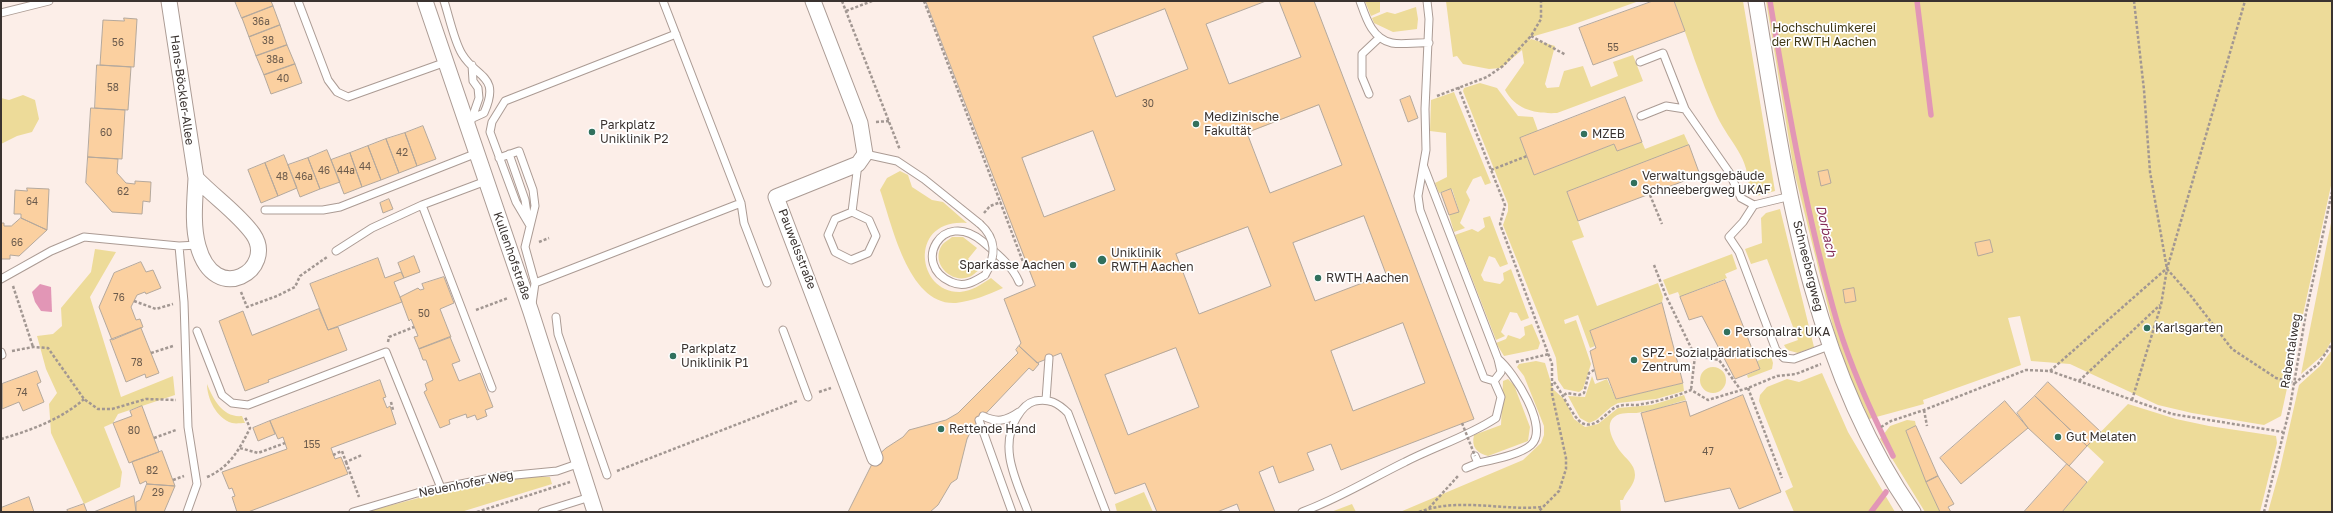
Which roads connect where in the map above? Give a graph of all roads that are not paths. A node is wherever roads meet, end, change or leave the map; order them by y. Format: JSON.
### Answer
{"nodes":[{"id":1,"x":49,"y":1,"type":"edge"},
{"id":2,"x":169,"y":1,"type":"edge"},
{"id":3,"x":298,"y":1,"type":"edge"},
{"id":4,"x":425,"y":1,"type":"edge"},
{"id":5,"x":444,"y":1,"type":"edge"},
{"id":6,"x":663,"y":1,"type":"edge"},
{"id":7,"x":813,"y":1,"type":"edge"},
{"id":8,"x":1360,"y":1,"type":"edge"},
{"id":9,"x":1427,"y":1,"type":"edge"},
{"id":10,"x":1756,"y":1,"type":"edge"},
{"id":11,"x":1,"y":13,"type":"edge"},
{"id":12,"x":676,"y":34,"type":"junction"},
{"id":13,"x":1378,"y":38,"type":"junction"},
{"id":14,"x":1429,"y":43,"type":"junction"},
{"id":15,"x":446,"y":62,"type":"junction"},
{"id":16,"x":1640,"y":62,"type":"dead end"},
{"id":17,"x":472,"y":65,"type":"junction"},
{"id":18,"x":1368,"y":94,"type":"dead end"},
{"id":19,"x":1685,"y":110,"type":"junction"},
{"id":20,"x":1641,"y":116,"type":"dead end"},
{"id":21,"x":471,"y":125,"type":"junction"},
{"id":22,"x":477,"y":153,"type":"junction"},
{"id":23,"x":509,"y":154,"type":"junction"},
{"id":24,"x":500,"y":158,"type":"junction"},
{"id":25,"x":861,"y":159,"type":"junction"},
{"id":26,"x":1424,"y":167,"type":"junction"},
{"id":27,"x":196,"y":178,"type":"junction"},
{"id":28,"x":486,"y":181,"type":"junction"},
{"id":29,"x":1791,"y":196,"type":"junction"},
{"id":30,"x":741,"y":203,"type":"junction"},
{"id":31,"x":422,"y":205,"type":"junction"},
{"id":32,"x":1754,"y":205,"type":"junction"},
{"id":33,"x":265,"y":210,"type":"dead end"},
{"id":34,"x":852,"y":212,"type":"junction"},
{"id":35,"x":529,"y":224,"type":"junction"},
{"id":36,"x":198,"y":245,"type":"junction"},
{"id":37,"x":179,"y":246,"type":"junction"},
{"id":38,"x":336,"y":251,"type":"road end"},
{"id":39,"x":1,"y":279,"type":"edge"},
{"id":40,"x":1018,"y":282,"type":"dead end"},
{"id":41,"x":767,"y":283,"type":"dead end"},
{"id":42,"x":529,"y":287,"type":"junction"},
{"id":43,"x":556,"y":317,"type":"dead end"},
{"id":44,"x":783,"y":330,"type":"dead end"},
{"id":45,"x":197,"y":331,"type":"dead end"},
{"id":46,"x":1829,"y":346,"type":"junction"},
{"id":47,"x":1049,"y":358,"type":"dead end"},
{"id":48,"x":1498,"y":359,"type":"junction"},
{"id":49,"x":1494,"y":381,"type":"junction"},
{"id":50,"x":492,"y":388,"type":"dead end"},
{"id":51,"x":808,"y":397,"type":"road end"},
{"id":52,"x":1046,"y":400,"type":"junction"},
{"id":53,"x":1020,"y":411,"type":"junction"},
{"id":54,"x":875,"y":458,"type":"dead end"},
{"id":55,"x":1466,"y":468,"type":"road end"},
{"id":56,"x":582,"y":470,"type":"junction"},
{"id":57,"x":607,"y":475,"type":"dead end"},
{"id":58,"x":441,"y":488,"type":"junction"},
{"id":59,"x":590,"y":497,"type":"junction"},
{"id":60,"x":187,"y":512,"type":"edge"},
{"id":61,"x":353,"y":512,"type":"edge"},
{"id":62,"x":542,"y":512,"type":"edge"},
{"id":63,"x":595,"y":512,"type":"edge"},
{"id":64,"x":1012,"y":512,"type":"edge"},
{"id":65,"x":1028,"y":512,"type":"edge"},
{"id":66,"x":1106,"y":512,"type":"edge"},
{"id":67,"x":1302,"y":512,"type":"edge"},
{"id":68,"x":1914,"y":512,"type":"edge"}],
"edges":[{"from":1,"to":11,"type":"lane"},
{"from":2,"to":27,"type":"street","name":"Hans-Böckler-Allee"},
{"from":3,"to":15,"type":"lane"},
{"from":4,"to":15,"type":"street","name":"Kullenhofstraße"},
{"from":5,"to":17,"type":"lane"},
{"from":6,"to":12,"type":"lane"},
{"from":7,"to":25,"type":"street"},
{"from":8,"to":13,"type":"lane"},
{"from":9,"to":14,"type":"lane"},
{"from":10,"to":29,"type":"street","name":"Schneebergweg"},
{"from":12,"to":24,"type":"lane"},
{"from":12,"to":30,"type":"lane"},
{"from":13,"to":14,"type":"lane"},
{"from":13,"to":18,"type":"lane"},
{"from":14,"to":26,"type":"lane"},
{"from":15,"to":21,"type":"street","name":"Kullenhofstraße"},
{"from":16,"to":19,"type":"lane"},
{"from":17,"to":21,"type":"lane"},
{"from":17,"to":21,"type":"lane"},
{"from":19,"to":20,"type":"lane"},
{"from":19,"to":32,"type":"lane"},
{"from":21,"to":22,"type":"street","name":"Kullenhofstraße"},
{"from":22,"to":28,"type":"street","name":"Kullenhofstraße"},
{"from":22,"to":33,"type":"lane"},
{"from":23,"to":24,"type":"lane"},
{"from":23,"to":35,"type":"lane"},
{"from":23,"to":35,"type":"lane"},
{"from":24,"to":35,"type":"lane"},
{"from":25,"to":34,"type":"lane"},
{"from":25,"to":40,"type":"lane","bridge":true},
{"from":25,"to":54,"type":"street","name":"Pauwelsstraße"},
{"from":26,"to":48,"type":"lane"},
{"from":26,"to":49,"type":"lane"},
{"from":27,"to":36,"type":"street","name":"Hans-Böckler-Allee"},
{"from":27,"to":36,"type":"street","name":"Hans-Böckler-Allee"},
{"from":28,"to":31,"type":"lane"},
{"from":28,"to":42,"type":"street","name":"Kullenhofstraße"},
{"from":29,"to":32,"type":"lane"},
{"from":29,"to":46,"type":"street","name":"Schneebergweg"},
{"from":30,"to":41,"type":"lane"},
{"from":30,"to":42,"type":"lane"},
{"from":31,"to":38,"type":"lane"},
{"from":31,"to":50,"type":"lane"},
{"from":32,"to":46,"type":"lane"},
{"from":34,"to":34,"type":"lane"},
{"from":35,"to":42,"type":"lane"},
{"from":36,"to":37,"type":"lane"},
{"from":37,"to":39,"type":"lane"},
{"from":37,"to":60,"type":"lane"},
{"from":42,"to":56,"type":"street","name":"Kullenhofstraße"},
{"from":43,"to":57,"type":"lane"},
{"from":44,"to":51,"type":"lane"},
{"from":45,"to":58,"type":"lane"},
{"from":46,"to":68,"type":"street","name":"Schneebergweg"},
{"from":47,"to":52,"type":"lane"},
{"from":48,"to":49,"type":"lane"},
{"from":48,"to":55,"type":"lane"},
{"from":49,"to":67,"type":"lane"},
{"from":52,"to":53,"type":"lane"},
{"from":52,"to":66,"type":"lane"},
{"from":53,"to":64,"type":"lane"},
{"from":53,"to":65,"type":"lane"},
{"from":56,"to":58,"type":"lane","name":"Neuenhofer Weg"},
{"from":56,"to":59,"type":"street","name":"Kullenhofstraße"},
{"from":58,"to":61,"type":"lane","name":"Neuenhofer Weg"},
{"from":59,"to":62,"type":"lane"},
{"from":59,"to":63,"type":"street","name":"Kullenhofstraße"}]}
